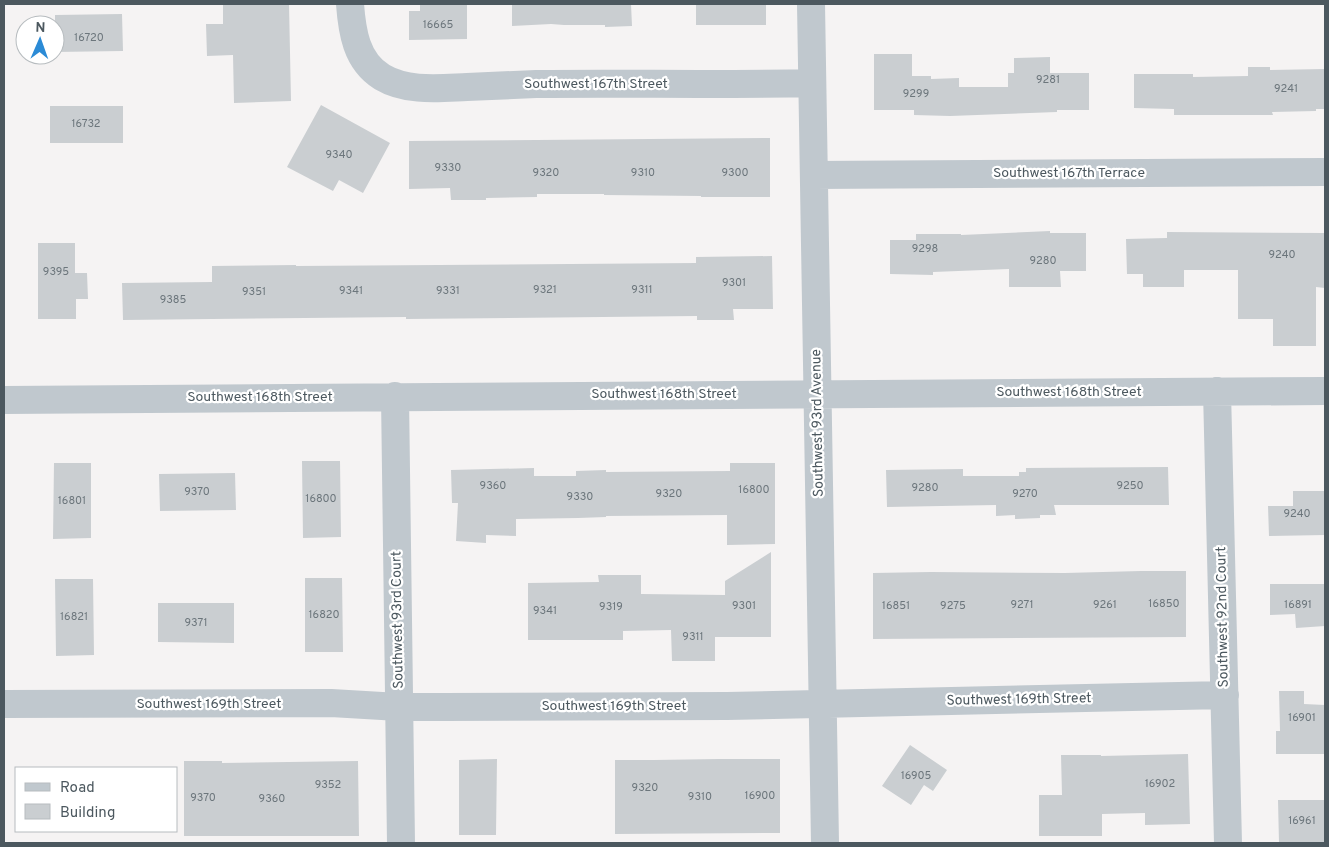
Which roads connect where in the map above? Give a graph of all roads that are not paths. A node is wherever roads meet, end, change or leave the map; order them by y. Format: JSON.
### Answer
{"nodes":[{"id":1,"x":350,"y":4,"type":"edge"},
{"id":2,"x":812,"y":4,"type":"edge"},
{"id":3,"x":812,"y":82,"type":"junction"},
{"id":4,"x":1325,"y":172,"type":"edge"},
{"id":5,"x":814,"y":175,"type":"junction"},
{"id":6,"x":1217,"y":391,"type":"junction"},
{"id":7,"x":1325,"y":391,"type":"edge"},
{"id":8,"x":818,"y":393,"type":"junction"},
{"id":9,"x":395,"y":396,"type":"junction"},
{"id":10,"x":4,"y":400,"type":"edge"},
{"id":11,"x":1225,"y":696,"type":"junction"},
{"id":12,"x":4,"y":704,"type":"edge"},
{"id":13,"x":822,"y":704,"type":"junction"},
{"id":14,"x":399,"y":707,"type":"junction"},
{"id":15,"x":401,"y":843,"type":"edge"},
{"id":16,"x":824,"y":843,"type":"edge"},
{"id":17,"x":1228,"y":843,"type":"edge"}],
"edges":[{"from":1,"to":3,"type":"street","name":"Southwest 167th Street"},
{"from":2,"to":3,"type":"street","name":"Southwest 93rd Avenue"},
{"from":3,"to":5,"type":"street","name":"Southwest 93rd Avenue"},
{"from":4,"to":5,"type":"street","name":"Southwest 167th Terrace"},
{"from":5,"to":8,"type":"street","name":"Southwest 93rd Avenue"},
{"from":6,"to":7,"type":"street","name":"Southwest 168th Street"},
{"from":6,"to":8,"type":"street","name":"Southwest 168th Street"},
{"from":6,"to":11,"type":"street","name":"Southwest 92nd Court"},
{"from":8,"to":9,"type":"street","name":"Southwest 168th Street"},
{"from":8,"to":13,"type":"street","name":"Southwest 93rd Avenue"},
{"from":9,"to":10,"type":"street","name":"Southwest 168th Street"},
{"from":9,"to":14,"type":"street","name":"Southwest 93rd Court"},
{"from":11,"to":13,"type":"street","name":"Southwest 169th Street"},
{"from":11,"to":17,"type":"street","name":"Southwest 92nd Court"},
{"from":12,"to":14,"type":"street","name":"Southwest 169th Street"},
{"from":13,"to":14,"type":"street","name":"Southwest 169th Street"},
{"from":13,"to":16,"type":"street","name":"Southwest 93rd Avenue"},
{"from":14,"to":15,"type":"street","name":"Southwest 93rd Court"}]}
